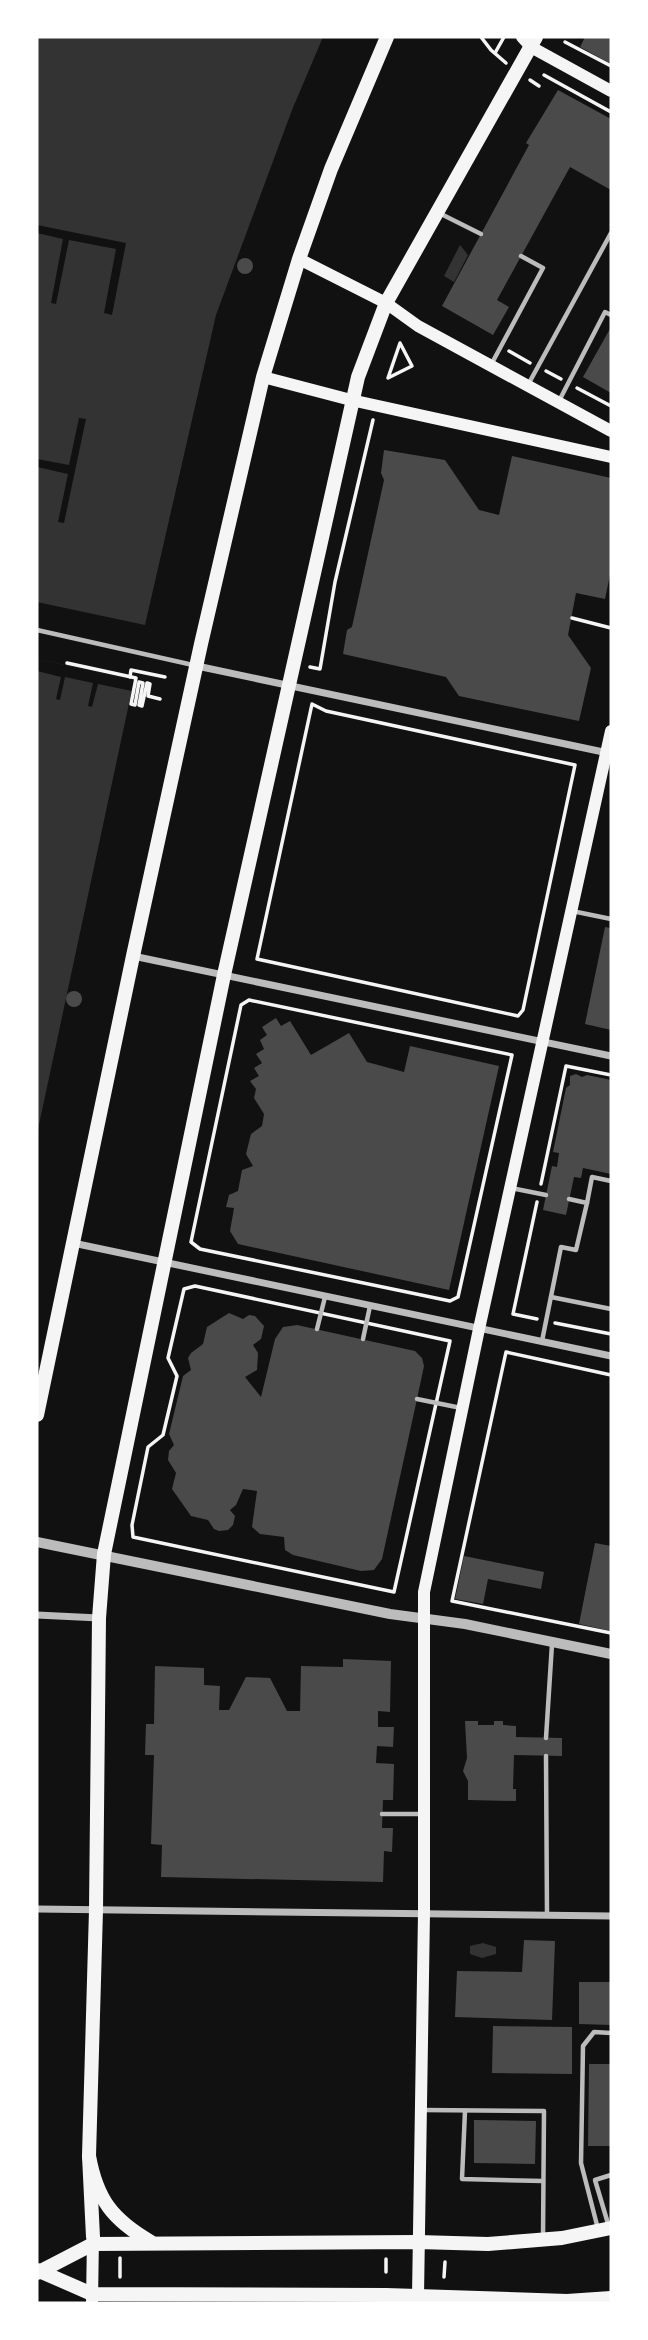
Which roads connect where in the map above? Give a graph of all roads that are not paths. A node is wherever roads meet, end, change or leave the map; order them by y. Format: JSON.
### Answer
{"nodes":[{"id":1,"x":387,"y":37,"type":"edge"},
{"id":2,"x":530,"y":40,"type":"edge"},
{"id":3,"x":611,"y":91,"type":"edge"},
{"id":4,"x":437,"y":212,"type":"junction"},
{"id":5,"x":611,"y":233,"type":"edge"},
{"id":6,"x":481,"y":234,"type":"dead end"},
{"id":7,"x":521,"y":256,"type":"dead end"},
{"id":8,"x":299,"y":258,"type":"junction"},
{"id":9,"x":386,"y":303,"type":"junction"},
{"id":10,"x":611,"y":315,"type":"edge"},
{"id":11,"x":491,"y":365,"type":"junction"},
{"id":12,"x":263,"y":377,"type":"junction"},
{"id":13,"x":528,"y":385,"type":"junction"},
{"id":14,"x":351,"y":400,"type":"junction"},
{"id":15,"x":559,"y":401,"type":"junction"},
{"id":16,"x":611,"y":431,"type":"edge"},
{"id":17,"x":611,"y":457,"type":"edge"},
{"id":18,"x":37,"y":631,"type":"edge"},
{"id":19,"x":197,"y":666,"type":"junction"},
{"id":20,"x":289,"y":685,"type":"junction"},
{"id":21,"x":611,"y":731,"type":"edge"},
{"id":22,"x":609,"y":753,"type":"edge"},
{"id":23,"x":571,"y":911,"type":"junction"},
{"id":24,"x":611,"y":919,"type":"edge"},
{"id":25,"x":133,"y":956,"type":"junction"},
{"id":26,"x":224,"y":975,"type":"junction"},
{"id":27,"x":542,"y":1041,"type":"junction"},
{"id":28,"x":611,"y":1056,"type":"edge"},
{"id":29,"x":611,"y":1181,"type":"edge"},
{"id":30,"x":510,"y":1187,"type":"junction"},
{"id":31,"x":546,"y":1195,"type":"dead end"},
{"id":32,"x":569,"y":1199,"type":"dead end"},
{"id":33,"x":587,"y":1203,"type":"junction"},
{"id":34,"x":72,"y":1243,"type":"junction"},
{"id":35,"x":164,"y":1263,"type":"junction"},
{"id":36,"x":325,"y":1297,"type":"junction"},
{"id":37,"x":551,"y":1297,"type":"junction"},
{"id":38,"x":370,"y":1306,"type":"junction"},
{"id":39,"x":611,"y":1310,"type":"edge"},
{"id":40,"x":317,"y":1329,"type":"dead end"},
{"id":41,"x":479,"y":1329,"type":"junction"},
{"id":42,"x":363,"y":1339,"type":"dead end"},
{"id":43,"x":541,"y":1342,"type":"junction"},
{"id":44,"x":611,"y":1356,"type":"edge"},
{"id":45,"x":417,"y":1399,"type":"dead end"},
{"id":46,"x":463,"y":1409,"type":"junction"},
{"id":47,"x":37,"y":1415,"type":"edge"},
{"id":48,"x":37,"y":1542,"type":"edge"},
{"id":49,"x":104,"y":1555,"type":"junction"},
{"id":50,"x":37,"y":1615,"type":"edge"},
{"id":51,"x":99,"y":1618,"type":"junction"},
{"id":52,"x":424,"y":1619,"type":"junction"},
{"id":53,"x":552,"y":1642,"type":"junction"},
{"id":54,"x":611,"y":1654,"type":"edge"},
{"id":55,"x":546,"y":1738,"type":"dead end"},
{"id":56,"x":546,"y":1756,"type":"dead end"},
{"id":57,"x":383,"y":1814,"type":"dead end"},
{"id":58,"x":424,"y":1814,"type":"junction"},
{"id":59,"x":37,"y":1909,"type":"edge"},
{"id":60,"x":96,"y":1910,"type":"junction"},
{"id":61,"x":424,"y":1913,"type":"junction"},
{"id":62,"x":547,"y":1915,"type":"junction"},
{"id":63,"x":611,"y":1916,"type":"edge"},
{"id":64,"x":611,"y":2033,"type":"edge"},
{"id":65,"x":421,"y":2110,"type":"junction"},
{"id":66,"x":465,"y":2111,"type":"junction"},
{"id":67,"x":89,"y":2156,"type":"junction"},
{"id":68,"x":611,"y":2175,"type":"edge"},
{"id":69,"x":543,"y":2181,"type":"junction"},
{"id":70,"x":606,"y":2229,"type":"edge"},
{"id":71,"x":543,"y":2239,"type":"junction"},
{"id":72,"x":93,"y":2241,"type":"junction"},
{"id":73,"x":418,"y":2242,"type":"junction"},
{"id":74,"x":152,"y":2243,"type":"junction"},
{"id":75,"x":37,"y":2271,"type":"edge"},
{"id":76,"x":418,"y":2295,"type":"junction"},
{"id":77,"x":92,"y":2298,"type":"edge"},
{"id":78,"x":611,"y":2298,"type":"edge"}],
"edges":[{"from":1,"to":8,"type":"main road"},
{"from":2,"to":3,"type":"main road"},
{"from":2,"to":4,"type":"main road"},
{"from":4,"to":6,"type":"lane"},
{"from":4,"to":9,"type":"main road"},
{"from":5,"to":13,"type":"lane"},
{"from":7,"to":11,"type":"lane"},
{"from":8,"to":9,"type":"main road"},
{"from":8,"to":12,"type":"main road"},
{"from":9,"to":11,"type":"main road"},
{"from":9,"to":14,"type":"main road"},
{"from":10,"to":15,"type":"lane"},
{"from":11,"to":13,"type":"main road"},
{"from":12,"to":14,"type":"main road"},
{"from":12,"to":19,"type":"main road"},
{"from":13,"to":15,"type":"main road"},
{"from":14,"to":17,"type":"main road"},
{"from":14,"to":20,"type":"main road"},
{"from":15,"to":16,"type":"main road"},
{"from":18,"to":19,"type":"lane"},
{"from":19,"to":20,"type":"street"},
{"from":19,"to":25,"type":"main road"},
{"from":20,"to":22,"type":"street"},
{"from":20,"to":26,"type":"main road"},
{"from":21,"to":22,"type":"main road"},
{"from":22,"to":23,"type":"main road"},
{"from":23,"to":24,"type":"lane"},
{"from":23,"to":27,"type":"main road"},
{"from":25,"to":26,"type":"street"},
{"from":25,"to":34,"type":"main road"},
{"from":26,"to":27,"type":"street"},
{"from":26,"to":35,"type":"main road"},
{"from":27,"to":28,"type":"street"},
{"from":27,"to":30,"type":"main road"},
{"from":29,"to":33,"type":"lane"},
{"from":30,"to":31,"type":"lane"},
{"from":30,"to":41,"type":"main road"},
{"from":32,"to":33,"type":"lane"},
{"from":33,"to":37,"type":"lane"},
{"from":34,"to":35,"type":"street"},
{"from":34,"to":47,"type":"main road"},
{"from":35,"to":36,"type":"street"},
{"from":35,"to":49,"type":"main road"},
{"from":36,"to":38,"type":"street"},
{"from":36,"to":40,"type":"lane"},
{"from":37,"to":39,"type":"lane"},
{"from":37,"to":43,"type":"lane"},
{"from":38,"to":41,"type":"street"},
{"from":38,"to":42,"type":"lane"},
{"from":41,"to":43,"type":"street"},
{"from":41,"to":46,"type":"main road"},
{"from":43,"to":44,"type":"street"},
{"from":45,"to":46,"type":"lane"},
{"from":46,"to":52,"type":"main road"},
{"from":48,"to":49,"type":"street"},
{"from":49,"to":51,"type":"main road"},
{"from":49,"to":52,"type":"street"},
{"from":50,"to":51,"type":"street"},
{"from":51,"to":60,"type":"main road"},
{"from":52,"to":53,"type":"street"},
{"from":52,"to":58,"type":"main road"},
{"from":53,"to":54,"type":"street"},
{"from":53,"to":55,"type":"lane"},
{"from":56,"to":62,"type":"lane"},
{"from":57,"to":58,"type":"lane"},
{"from":58,"to":61,"type":"main road"},
{"from":59,"to":60,"type":"street"},
{"from":60,"to":61,"type":"street"},
{"from":60,"to":67,"type":"main road"},
{"from":61,"to":62,"type":"street"},
{"from":61,"to":65,"type":"main road"},
{"from":62,"to":63,"type":"street"},
{"from":64,"to":70,"type":"lane"},
{"from":65,"to":66,"type":"lane"},
{"from":65,"to":73,"type":"main road"},
{"from":66,"to":69,"type":"lane"},
{"from":66,"to":69,"type":"lane"},
{"from":67,"to":72,"type":"main road"},
{"from":67,"to":74,"type":"main road"},
{"from":68,"to":70,"type":"lane"},
{"from":69,"to":71,"type":"lane"},
{"from":70,"to":71,"type":"main road"},
{"from":71,"to":73,"type":"main road"},
{"from":72,"to":74,"type":"main road"},
{"from":72,"to":75,"type":"main road"},
{"from":72,"to":77,"type":"main road"},
{"from":73,"to":74,"type":"main road"},
{"from":73,"to":76,"type":"main road"},
{"from":75,"to":77,"type":"main road"},
{"from":76,"to":77,"type":"main road"},
{"from":76,"to":78,"type":"main road"}]}
